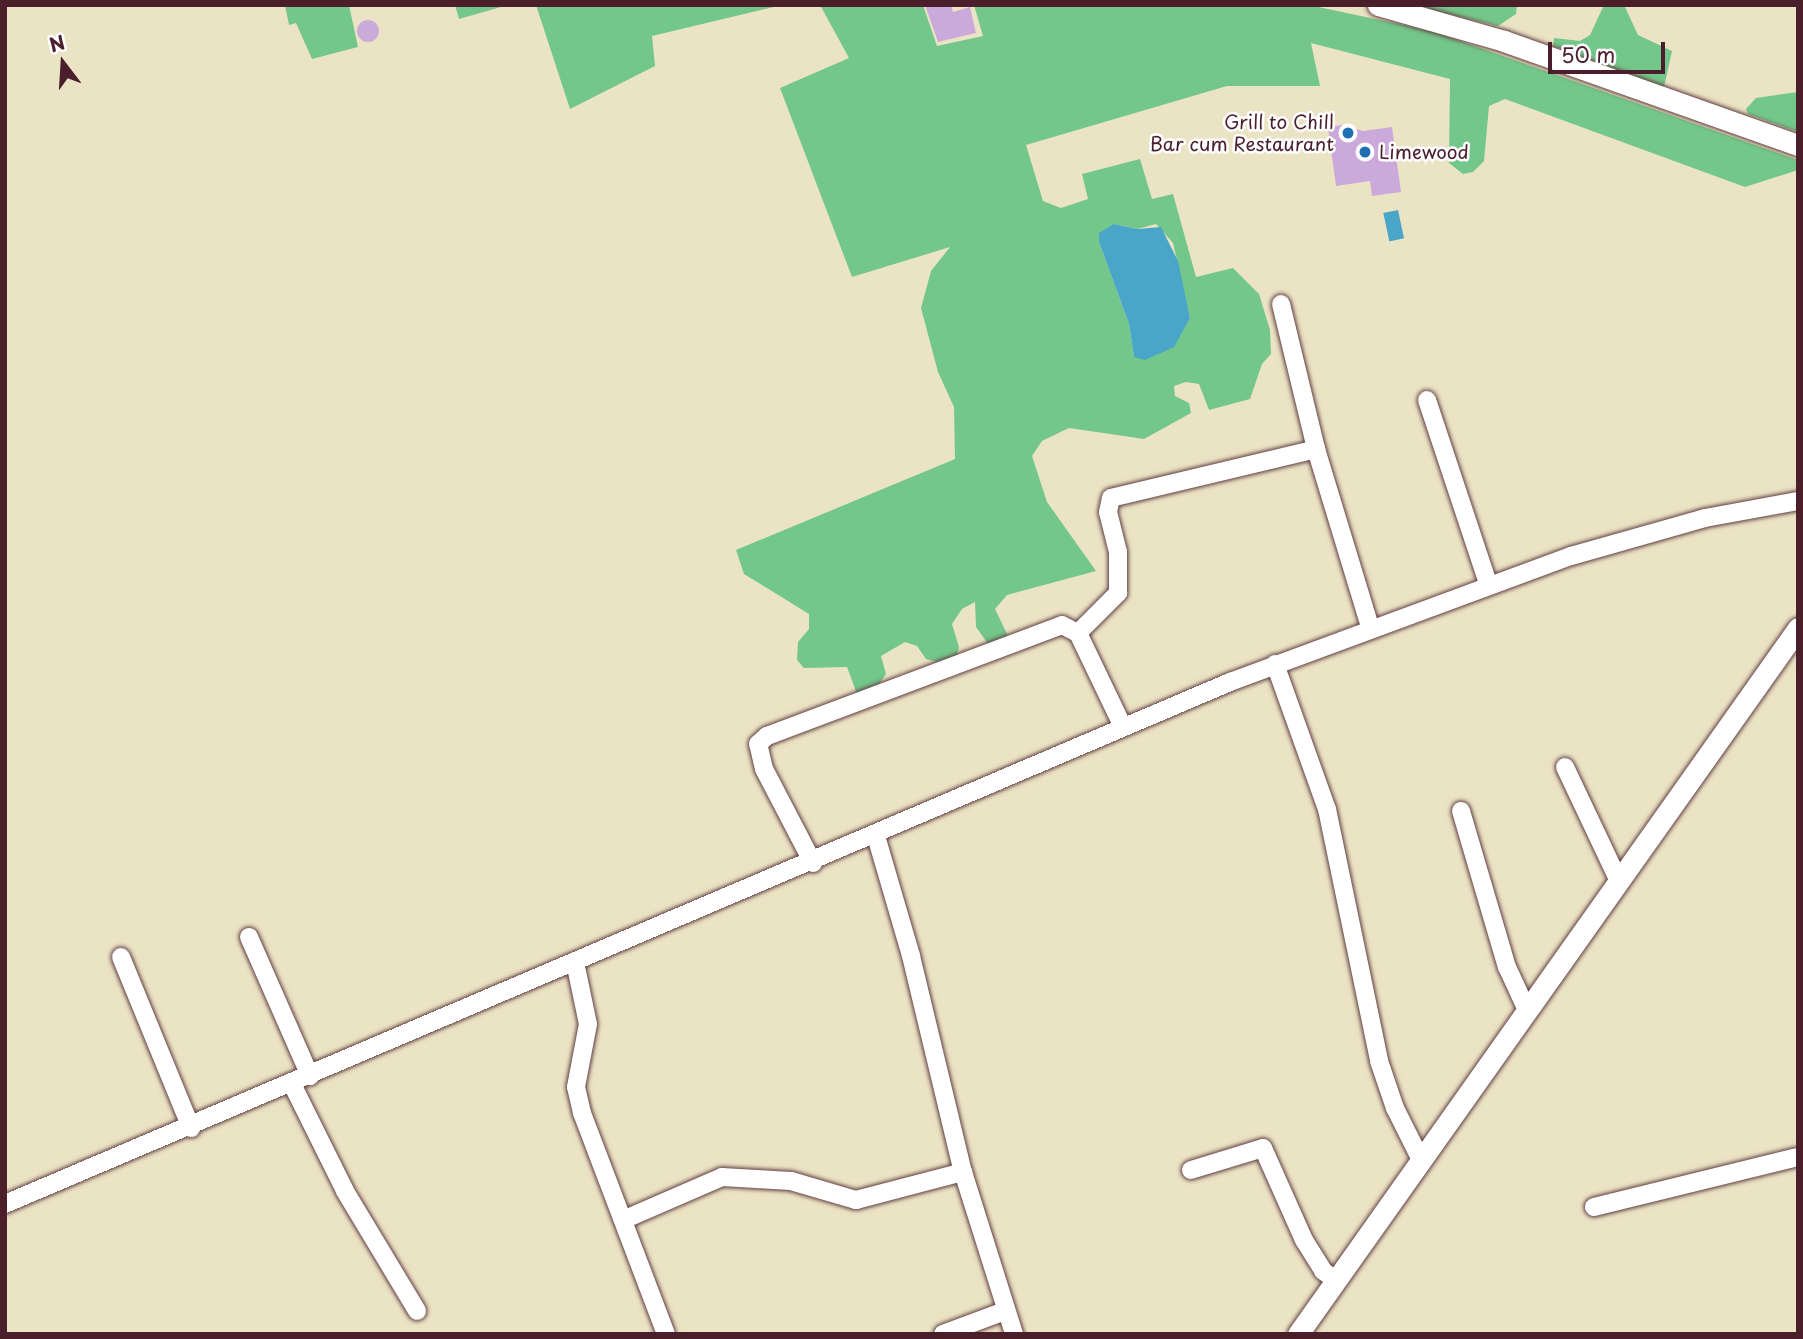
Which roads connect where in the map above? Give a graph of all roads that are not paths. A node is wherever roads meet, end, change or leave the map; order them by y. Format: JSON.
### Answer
{"nodes":[{"id":1,"x":1378,"y":5,"type":"edge"},
{"id":2,"x":1798,"y":145,"type":"edge"},
{"id":3,"x":1280,"y":304,"type":"dead end"},
{"id":4,"x":1427,"y":400,"type":"dead end"},
{"id":5,"x":1316,"y":449,"type":"junction"},
{"id":6,"x":1798,"y":501,"type":"edge"},
{"id":7,"x":1488,"y":583,"type":"junction"},
{"id":8,"x":1370,"y":627,"type":"junction"},
{"id":9,"x":1798,"y":628,"type":"edge"},
{"id":10,"x":1078,"y":633,"type":"junction"},
{"id":11,"x":1275,"y":664,"type":"junction"},
{"id":12,"x":1123,"y":727,"type":"junction"},
{"id":13,"x":1565,"y":767,"type":"dead end"},
{"id":14,"x":1461,"y":811,"type":"dead end"},
{"id":15,"x":876,"y":836,"type":"junction"},
{"id":16,"x":813,"y":863,"type":"junction"},
{"id":17,"x":1619,"y":881,"type":"junction"},
{"id":18,"x":249,"y":937,"type":"dead end"},
{"id":19,"x":121,"y":957,"type":"dead end"},
{"id":20,"x":575,"y":962,"type":"junction"},
{"id":21,"x":1527,"y":1010,"type":"junction"},
{"id":22,"x":310,"y":1076,"type":"junction"},
{"id":23,"x":292,"y":1084,"type":"junction"},
{"id":24,"x":191,"y":1128,"type":"junction"},
{"id":25,"x":1798,"y":1157,"type":"edge"},
{"id":26,"x":1421,"y":1160,"type":"junction"},
{"id":27,"x":1191,"y":1171,"type":"dead end"},
{"id":28,"x":963,"y":1172,"type":"junction"},
{"id":29,"x":5,"y":1204,"type":"edge"},
{"id":30,"x":1594,"y":1207,"type":"dead end"},
{"id":31,"x":623,"y":1220,"type":"junction"},
{"id":32,"x":1336,"y":1280,"type":"junction"},
{"id":33,"x":417,"y":1311,"type":"dead end"},
{"id":34,"x":1006,"y":1311,"type":"junction"},
{"id":35,"x":666,"y":1334,"type":"edge"},
{"id":36,"x":943,"y":1334,"type":"edge"},
{"id":37,"x":1014,"y":1334,"type":"edge"},
{"id":38,"x":1298,"y":1334,"type":"edge"}],
"edges":[{"from":1,"to":2,"type":"street"},
{"from":3,"to":5,"type":"street"},
{"from":4,"to":7,"type":"street"},
{"from":5,"to":8,"type":"street"},
{"from":5,"to":10,"type":"street"},
{"from":6,"to":7,"type":"street"},
{"from":7,"to":8,"type":"street"},
{"from":8,"to":11,"type":"street"},
{"from":9,"to":17,"type":"street"},
{"from":10,"to":12,"type":"street"},
{"from":10,"to":16,"type":"street"},
{"from":11,"to":12,"type":"street"},
{"from":11,"to":26,"type":"street"},
{"from":12,"to":15,"type":"street"},
{"from":13,"to":17,"type":"street"},
{"from":14,"to":21,"type":"street"},
{"from":15,"to":16,"type":"street"},
{"from":15,"to":28,"type":"street"},
{"from":16,"to":20,"type":"street"},
{"from":17,"to":21,"type":"street"},
{"from":18,"to":22,"type":"street"},
{"from":19,"to":24,"type":"street"},
{"from":20,"to":22,"type":"street"},
{"from":20,"to":31,"type":"street"},
{"from":21,"to":26,"type":"street"},
{"from":22,"to":23,"type":"street"},
{"from":23,"to":24,"type":"street"},
{"from":23,"to":33,"type":"street"},
{"from":24,"to":29,"type":"street"},
{"from":25,"to":30,"type":"street"},
{"from":26,"to":32,"type":"street"},
{"from":27,"to":32,"type":"street"},
{"from":28,"to":31,"type":"street"},
{"from":28,"to":34,"type":"street"},
{"from":31,"to":35,"type":"street"},
{"from":32,"to":38,"type":"street"},
{"from":34,"to":36,"type":"street"},
{"from":34,"to":37,"type":"street"}]}
